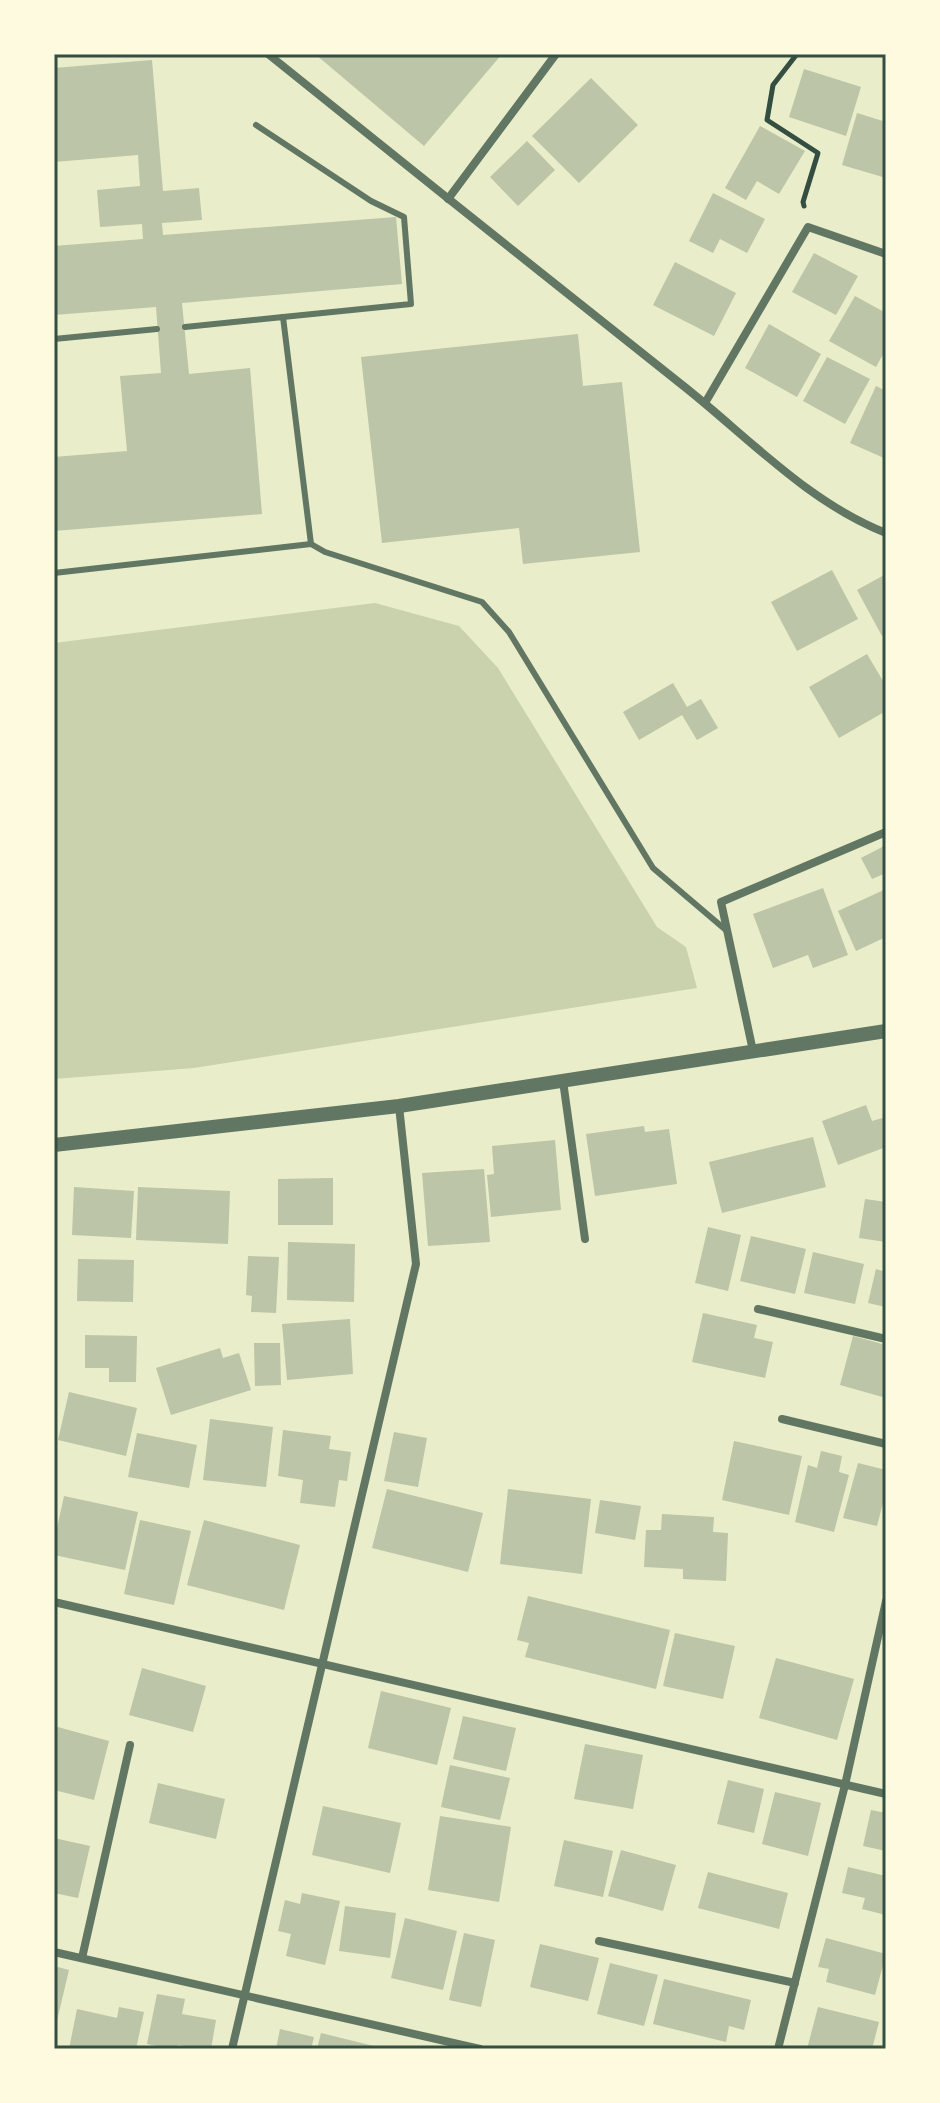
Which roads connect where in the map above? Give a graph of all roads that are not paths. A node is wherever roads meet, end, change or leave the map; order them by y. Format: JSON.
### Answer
{"nodes":[{"id":1,"x":268,"y":54,"type":"edge"},
{"id":2,"x":556,"y":54,"type":"edge"},
{"id":3,"x":256,"y":125,"type":"dead end"},
{"id":4,"x":448,"y":199,"type":"junction"},
{"id":5,"x":886,"y":254,"type":"edge"},
{"id":6,"x":283,"y":317,"type":"junction"},
{"id":7,"x":185,"y":327,"type":"dead end"},
{"id":8,"x":157,"y":329,"type":"dead end"},
{"id":9,"x":54,"y":339,"type":"edge"},
{"id":10,"x":705,"y":403,"type":"junction"},
{"id":11,"x":886,"y":533,"type":"edge"},
{"id":12,"x":311,"y":544,"type":"junction"},
{"id":13,"x":54,"y":573,"type":"edge"},
{"id":14,"x":886,"y":832,"type":"edge"},
{"id":15,"x":727,"y":931,"type":"junction"},
{"id":16,"x":886,"y":1031,"type":"edge"},
{"id":17,"x":753,"y":1051,"type":"junction"},
{"id":18,"x":563,"y":1081,"type":"junction"},
{"id":19,"x":399,"y":1106,"type":"junction"},
{"id":20,"x":54,"y":1145,"type":"edge"},
{"id":21,"x":585,"y":1239,"type":"dead end"},
{"id":22,"x":758,"y":1309,"type":"dead end"},
{"id":23,"x":886,"y":1339,"type":"edge"},
{"id":24,"x":782,"y":1419,"type":"dead end"},
{"id":25,"x":886,"y":1444,"type":"edge"},
{"id":26,"x":886,"y":1601,"type":"edge"},
{"id":27,"x":54,"y":1602,"type":"edge"},
{"id":28,"x":321,"y":1664,"type":"junction"},
{"id":29,"x":130,"y":1745,"type":"dead end"},
{"id":30,"x":845,"y":1785,"type":"junction"},
{"id":31,"x":886,"y":1794,"type":"edge"},
{"id":32,"x":599,"y":1941,"type":"dead end"},
{"id":33,"x":54,"y":1952,"type":"edge"},
{"id":34,"x":82,"y":1958,"type":"junction"},
{"id":35,"x":795,"y":1983,"type":"junction"},
{"id":36,"x":244,"y":1995,"type":"junction"},
{"id":37,"x":232,"y":2049,"type":"edge"},
{"id":38,"x":480,"y":2049,"type":"edge"},
{"id":39,"x":778,"y":2049,"type":"edge"}],
"edges":[{"from":1,"to":4,"type":"street"},
{"from":2,"to":4,"type":"street"},
{"from":3,"to":6,"type":"lane"},
{"from":4,"to":10,"type":"street"},
{"from":5,"to":10,"type":"street"},
{"from":6,"to":7,"type":"lane"},
{"from":6,"to":12,"type":"lane"},
{"from":8,"to":9,"type":"lane"},
{"from":10,"to":11,"type":"street"},
{"from":12,"to":13,"type":"lane"},
{"from":12,"to":15,"type":"lane"},
{"from":14,"to":15,"type":"street"},
{"from":15,"to":17,"type":"street"},
{"from":16,"to":17,"type":"street"},
{"from":17,"to":18,"type":"street"},
{"from":18,"to":19,"type":"street"},
{"from":18,"to":21,"type":"street"},
{"from":19,"to":20,"type":"street"},
{"from":19,"to":28,"type":"street"},
{"from":22,"to":23,"type":"street"},
{"from":24,"to":25,"type":"street"},
{"from":26,"to":30,"type":"street"},
{"from":27,"to":28,"type":"street"},
{"from":28,"to":30,"type":"street"},
{"from":28,"to":36,"type":"street"},
{"from":29,"to":34,"type":"street"},
{"from":30,"to":31,"type":"street"},
{"from":30,"to":35,"type":"street"},
{"from":32,"to":35,"type":"street"},
{"from":33,"to":34,"type":"street"},
{"from":34,"to":36,"type":"street"},
{"from":35,"to":39,"type":"street"},
{"from":36,"to":37,"type":"street"},
{"from":36,"to":38,"type":"street"}]}
